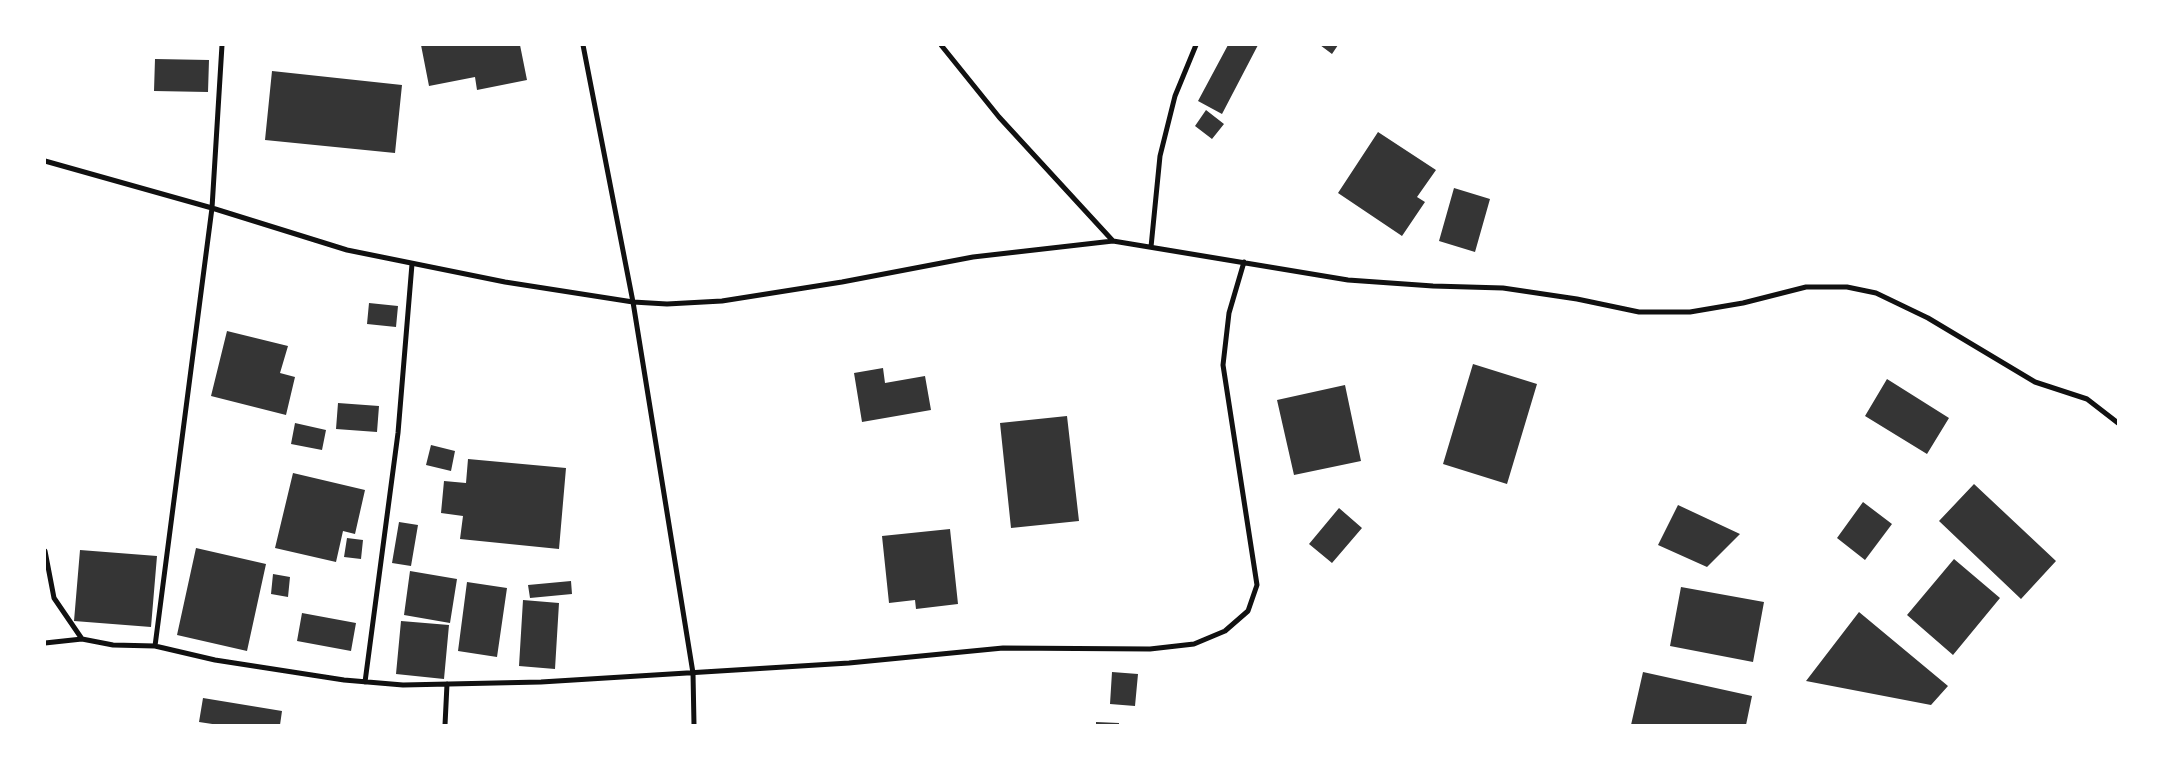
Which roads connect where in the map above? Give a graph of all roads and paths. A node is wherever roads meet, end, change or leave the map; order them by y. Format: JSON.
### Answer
{"nodes":[{"id":1,"x":222,"y":45,"type":"edge"},
{"id":2,"x":583,"y":45,"type":"edge"},
{"id":3,"x":941,"y":45,"type":"edge"},
{"id":4,"x":1196,"y":45,"type":"edge"},
{"id":5,"x":45,"y":161,"type":"edge"},
{"id":6,"x":212,"y":208,"type":"junction"},
{"id":7,"x":1113,"y":242,"type":"junction"},
{"id":8,"x":1151,"y":247,"type":"junction"},
{"id":9,"x":1244,"y":262,"type":"junction"},
{"id":10,"x":412,"y":264,"type":"junction"},
{"id":11,"x":633,"y":302,"type":"junction"},
{"id":12,"x":2118,"y":423,"type":"edge"},
{"id":13,"x":45,"y":551,"type":"edge"},
{"id":14,"x":82,"y":639,"type":"junction"},
{"id":15,"x":45,"y":642,"type":"edge"},
{"id":16,"x":155,"y":646,"type":"junction"},
{"id":17,"x":693,"y":673,"type":"junction"},
{"id":18,"x":365,"y":682,"type":"junction"},
{"id":19,"x":447,"y":684,"type":"junction"},
{"id":20,"x":445,"y":725,"type":"edge"},
{"id":21,"x":694,"y":725,"type":"edge"}],
"edges":[{"from":1,"to":6,"type":"street"},
{"from":2,"to":11,"type":"street"},
{"from":3,"to":7,"type":"street"},
{"from":4,"to":8,"type":"street"},
{"from":5,"to":6,"type":"street"},
{"from":6,"to":10,"type":"street"},
{"from":6,"to":16,"type":"street"},
{"from":7,"to":8,"type":"street"},
{"from":7,"to":11,"type":"street"},
{"from":8,"to":9,"type":"street"},
{"from":9,"to":12,"type":"street"},
{"from":9,"to":17,"type":"street"},
{"from":10,"to":11,"type":"street"},
{"from":10,"to":18,"type":"street"},
{"from":11,"to":17,"type":"street"},
{"from":13,"to":14,"type":"street"},
{"from":14,"to":15,"type":"street"},
{"from":14,"to":16,"type":"street"},
{"from":16,"to":18,"type":"street"},
{"from":17,"to":19,"type":"street"},
{"from":17,"to":21,"type":"street"},
{"from":18,"to":19,"type":"street"},
{"from":19,"to":20,"type":"street"}]}
